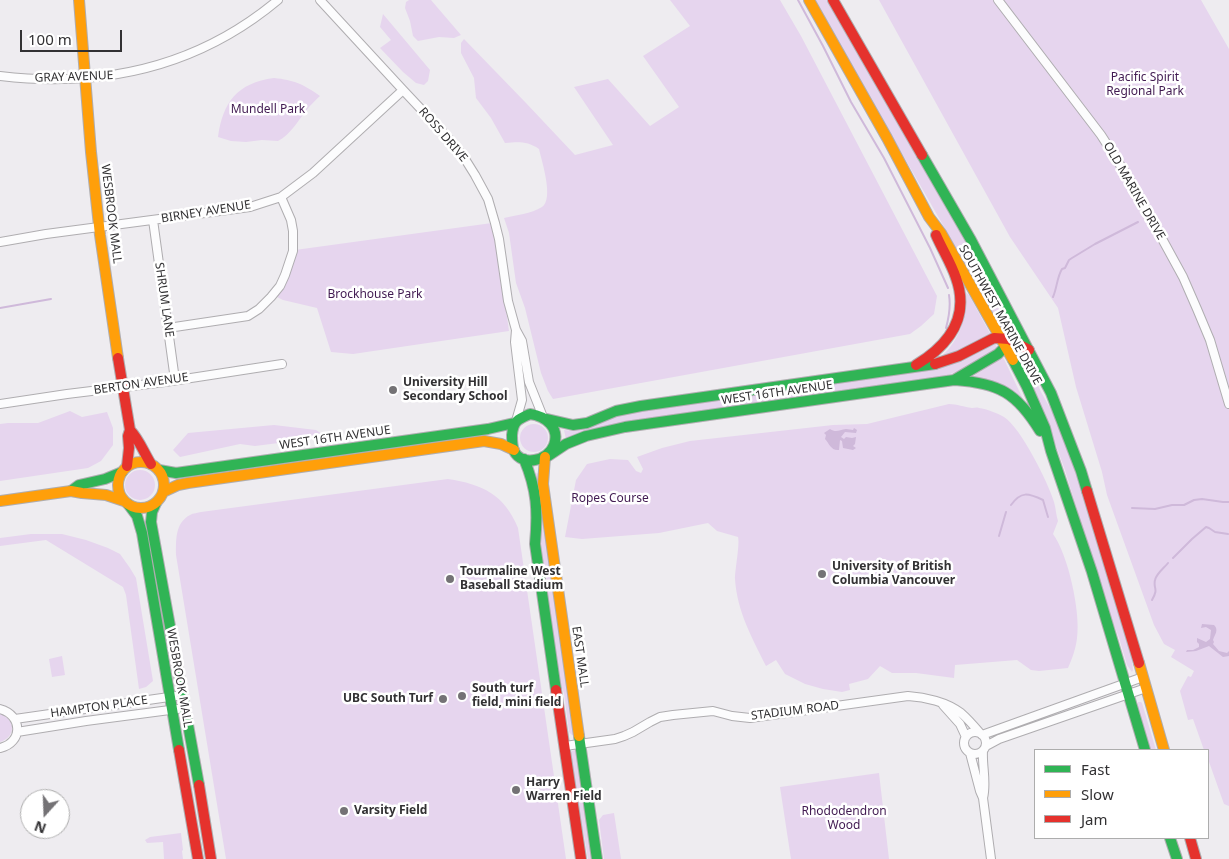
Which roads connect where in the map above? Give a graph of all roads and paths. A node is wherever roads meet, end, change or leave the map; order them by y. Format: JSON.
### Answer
{"nodes":[{"id":1,"x":79,"y":0,"type":"edge"},
{"id":2,"x":278,"y":0,"type":"edge"},
{"id":3,"x":320,"y":0,"type":"edge"},
{"id":4,"x":809,"y":0,"type":"edge"},
{"id":5,"x":833,"y":0,"type":"edge"},
{"id":6,"x":998,"y":0,"type":"edge"},
{"id":7,"x":0,"y":76,"type":"edge"},
{"id":8,"x":84,"y":79,"type":"junction"},
{"id":9,"x":403,"y":90,"type":"junction"},
{"id":10,"x":281,"y":197,"type":"junction"},
{"id":11,"x":929,"y":217,"type":"junction"},
{"id":12,"x":152,"y":220,"type":"junction"},
{"id":13,"x":100,"y":228,"type":"junction"},
{"id":14,"x":0,"y":242,"type":"edge"},
{"id":15,"x":1011,"y":315,"type":"junction"},
{"id":16,"x":168,"y":328,"type":"junction"},
{"id":17,"x":516,"y":330,"type":"junction"},
{"id":18,"x":1005,"y":341,"type":"junction"},
{"id":19,"x":1030,"y":351,"type":"junction"},
{"id":20,"x":282,"y":364,"type":"dead end"},
{"id":21,"x":908,"y":369,"type":"junction"},
{"id":22,"x":175,"y":380,"type":"junction"},
{"id":23,"x":954,"y":380,"type":"junction"},
{"id":24,"x":122,"y":388,"type":"junction"},
{"id":25,"x":0,"y":404,"type":"edge"},
{"id":26,"x":1229,"y":404,"type":"edge"},
{"id":27,"x":545,"y":418,"type":"junction"},
{"id":28,"x":515,"y":422,"type":"junction"},
{"id":29,"x":130,"y":430,"type":"junction"},
{"id":30,"x":514,"y":450,"type":"junction"},
{"id":31,"x":1051,"y":451,"type":"junction"},
{"id":32,"x":546,"y":456,"type":"junction"},
{"id":33,"x":524,"y":459,"type":"junction"},
{"id":34,"x":155,"y":467,"type":"junction"},
{"id":35,"x":124,"y":469,"type":"junction"},
{"id":36,"x":71,"y":491,"type":"junction"},
{"id":37,"x":163,"y":492,"type":"junction"},
{"id":38,"x":0,"y":501,"type":"edge"},
{"id":39,"x":126,"y":503,"type":"junction"},
{"id":40,"x":156,"y":503,"type":"junction"},
{"id":41,"x":1143,"y":677,"type":"junction"},
{"id":42,"x":1125,"y":683,"type":"junction"},
{"id":43,"x":1146,"y":688,"type":"junction"},
{"id":44,"x":1129,"y":694,"type":"junction"},
{"id":45,"x":183,"y":695,"type":"junction"},
{"id":46,"x":170,"y":697,"type":"junction"},
{"id":47,"x":942,"y":704,"type":"junction"},
{"id":48,"x":185,"y":708,"type":"junction"},
{"id":49,"x":0,"y":709,"type":"edge"},
{"id":50,"x":172,"y":710,"type":"junction"},
{"id":51,"x":15,"y":719,"type":"junction"},
{"id":52,"x":17,"y":732,"type":"junction"},
{"id":53,"x":981,"y":734,"type":"junction"},
{"id":54,"x":966,"y":737,"type":"junction"},
{"id":55,"x":580,"y":744,"type":"junction"},
{"id":56,"x":564,"y":746,"type":"junction"},
{"id":57,"x":0,"y":748,"type":"edge"},
{"id":58,"x":984,"y":748,"type":"junction"},
{"id":59,"x":1145,"y":749,"type":"edge"},
{"id":60,"x":1164,"y":749,"type":"edge"},
{"id":61,"x":970,"y":753,"type":"junction"},
{"id":62,"x":983,"y":798,"type":"junction"},
{"id":63,"x":1170,"y":839,"type":"edge"},
{"id":64,"x":1190,"y":839,"type":"edge"},
{"id":65,"x":198,"y":859,"type":"edge"},
{"id":66,"x":211,"y":859,"type":"edge"},
{"id":67,"x":581,"y":859,"type":"edge"},
{"id":68,"x":597,"y":859,"type":"edge"},
{"id":69,"x":991,"y":859,"type":"edge"},
{"id":70,"x":1177,"y":859,"type":"edge"},
{"id":71,"x":1196,"y":859,"type":"edge"}],
"edges":[{"from":1,"to":8,"type":"main road","name":"WESBROOK MALL"},
{"from":2,"to":8,"type":"street","name":"GRAY AVENUE"},
{"from":3,"to":9,"type":"street","name":"ROSS DRIVE"},
{"from":4,"to":11,"type":"main road","name":"SOUTHWEST MARINE DRIVE"},
{"from":5,"to":15,"type":"main road","name":"SOUTHWEST MARINE DRIVE"},
{"from":6,"to":26,"type":"street","name":"OLD MARINE DRIVE"},
{"from":7,"to":8,"type":"street","name":"GRAY AVENUE"},
{"from":8,"to":13,"type":"main road","name":"WESBROOK MALL"},
{"from":9,"to":10,"type":"street","name":"BIRNEY AVENUE"},
{"from":9,"to":17,"type":"street","name":"ROSS DRIVE"},
{"from":10,"to":12,"type":"street","name":"BIRNEY AVENUE"},
{"from":10,"to":16,"type":"street"},
{"from":11,"to":18,"type":"main road","name":"SOUTHWEST MARINE DRIVE"},
{"from":11,"to":21,"type":"main road"},
{"from":12,"to":13,"type":"street","name":"BIRNEY AVENUE"},
{"from":12,"to":16,"type":"street","name":"SHRUM LANE"},
{"from":13,"to":14,"type":"street","name":"BIRNEY AVENUE"},
{"from":13,"to":24,"type":"main road","name":"WESBROOK MALL"},
{"from":15,"to":18,"type":"main road"},
{"from":15,"to":19,"type":"main road","name":"SOUTHWEST MARINE DRIVE"},
{"from":16,"to":22,"type":"street","name":"SHRUM LANE"},
{"from":17,"to":27,"type":"street","name":"ROSS DRIVE"},
{"from":17,"to":28,"type":"street","name":"ROSS DRIVE"},
{"from":18,"to":19,"type":"main road"},
{"from":18,"to":21,"type":"main road","name":"WEST 16TH AVENUE"},
{"from":18,"to":23,"type":"main road","name":"WEST 16TH AVENUE"},
{"from":18,"to":31,"type":"main road","name":"SOUTHWEST MARINE DRIVE"},
{"from":19,"to":41,"type":"main road","name":"SOUTHWEST MARINE DRIVE"},
{"from":20,"to":22,"type":"street","name":"BERTON AVENUE"},
{"from":21,"to":27,"type":"main road","name":"WEST 16TH AVENUE"},
{"from":22,"to":24,"type":"street","name":"BERTON AVENUE"},
{"from":23,"to":31,"type":"main road"},
{"from":23,"to":32,"type":"main road","name":"WEST 16TH AVENUE"},
{"from":24,"to":25,"type":"street","name":"BERTON AVENUE"},
{"from":24,"to":29,"type":"main road","name":"WESBROOK MALL"},
{"from":27,"to":28,"type":"main road"},
{"from":27,"to":32,"type":"main road"},
{"from":28,"to":30,"type":"main road"},
{"from":28,"to":34,"type":"main road","name":"WEST 16TH AVENUE"},
{"from":29,"to":34,"type":"main road","name":"WESBROOK MALL"},
{"from":29,"to":35,"type":"main road","name":"WESBROOK MALL"},
{"from":30,"to":33,"type":"main road"},
{"from":30,"to":37,"type":"main road","name":"WEST 16TH AVENUE"},
{"from":31,"to":42,"type":"main road","name":"SOUTHWEST MARINE DRIVE"},
{"from":32,"to":33,"type":"main road"},
{"from":32,"to":55,"type":"main road","name":"EAST MALL"},
{"from":33,"to":56,"type":"main road"},
{"from":34,"to":35,"type":"main road"},
{"from":34,"to":37,"type":"main road"},
{"from":35,"to":36,"type":"main road"},
{"from":35,"to":39,"type":"main road"},
{"from":36,"to":38,"type":"main road"},
{"from":36,"to":39,"type":"main road"},
{"from":37,"to":40,"type":"main road"},
{"from":39,"to":40,"type":"main road"},
{"from":39,"to":46,"type":"main road","name":"WESBROOK MALL"},
{"from":40,"to":45,"type":"main road","name":"WESBROOK MALL"},
{"from":41,"to":42,"type":"street"},
{"from":41,"to":43,"type":"main road","name":"SOUTHWEST MARINE DRIVE"},
{"from":42,"to":44,"type":"main road","name":"SOUTHWEST MARINE DRIVE"},
{"from":42,"to":53,"type":"street"},
{"from":43,"to":44,"type":"street"},
{"from":43,"to":60,"type":"main road","name":"SOUTHWEST MARINE DRIVE"},
{"from":44,"to":58,"type":"street"},
{"from":44,"to":59,"type":"main road","name":"SOUTHWEST MARINE DRIVE"},
{"from":45,"to":46,"type":"street","name":"HAMPTON PLACE"},
{"from":45,"to":48,"type":"main road","name":"WESBROOK MALL"},
{"from":46,"to":50,"type":"main road","name":"WESBROOK MALL"},
{"from":46,"to":51,"type":"street","name":"HAMPTON PLACE"},
{"from":47,"to":53,"type":"street","name":"STADIUM ROAD"},
{"from":47,"to":54,"type":"street"},
{"from":47,"to":55,"type":"street","name":"STADIUM ROAD"},
{"from":48,"to":50,"type":"street","name":"HAMPTON PLACE"},
{"from":48,"to":66,"type":"main road","name":"WESBROOK MALL"},
{"from":49,"to":51,"type":"street"},
{"from":50,"to":52,"type":"street","name":"HAMPTON PLACE"},
{"from":50,"to":65,"type":"main road","name":"WESBROOK MALL"},
{"from":51,"to":52,"type":"street"},
{"from":52,"to":57,"type":"street"},
{"from":53,"to":54,"type":"street"},
{"from":53,"to":58,"type":"street"},
{"from":54,"to":61,"type":"street"},
{"from":55,"to":56,"type":"street","name":"STADIUM ROAD"},
{"from":55,"to":68,"type":"main road","name":"EAST MALL"},
{"from":56,"to":67,"type":"main road"},
{"from":58,"to":61,"type":"street"},
{"from":58,"to":62,"type":"street"},
{"from":61,"to":62,"type":"street"},
{"from":62,"to":69,"type":"street"},
{"from":63,"to":70,"type":"main road"},
{"from":64,"to":71,"type":"main road"}]}
